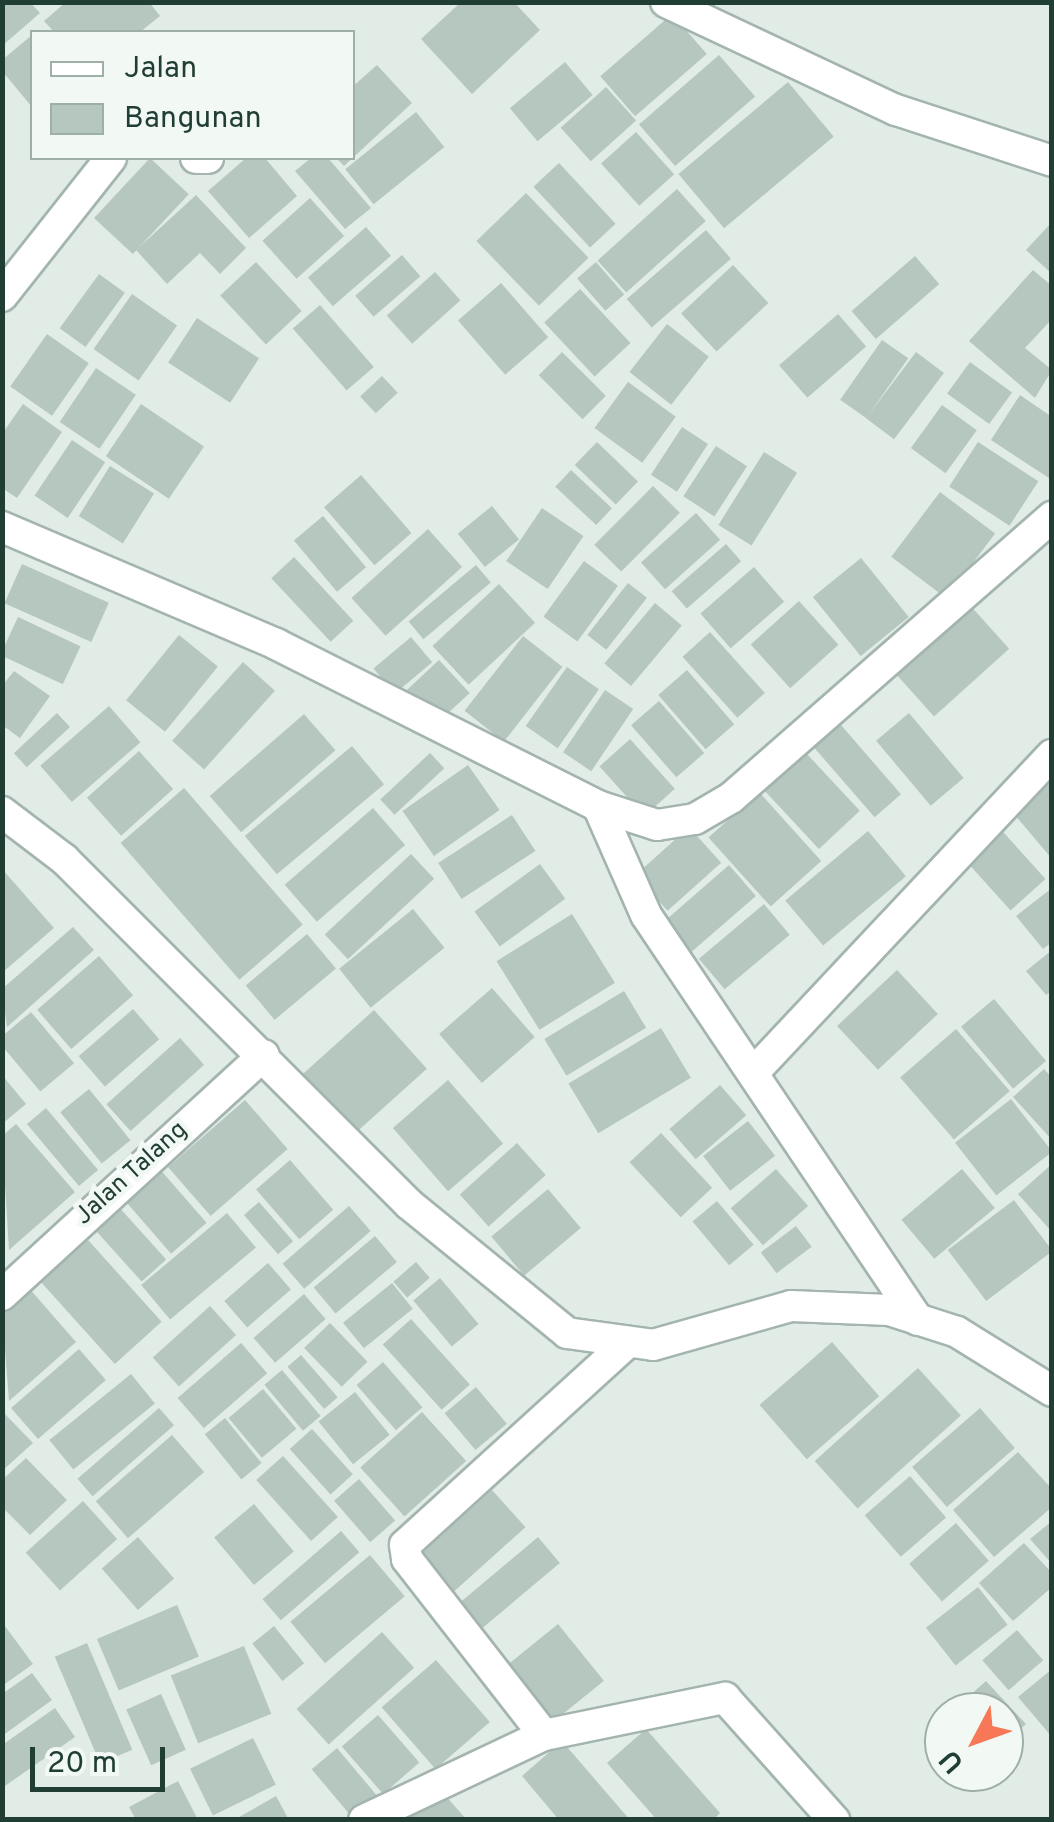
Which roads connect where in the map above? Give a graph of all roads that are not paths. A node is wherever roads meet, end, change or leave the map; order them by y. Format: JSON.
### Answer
{"nodes":[{"id":1,"x":666,"y":2,"type":"edge"},
{"id":2,"x":109,"y":160,"type":"edge"},
{"id":3,"x":1052,"y":161,"type":"edge"},
{"id":4,"x":2,"y":296,"type":"edge"},
{"id":5,"x":1052,"y":517,"type":"edge"},
{"id":6,"x":2,"y":528,"type":"edge"},
{"id":7,"x":1052,"y":755,"type":"edge"},
{"id":8,"x":598,"y":806,"type":"junction"},
{"id":9,"x":2,"y":812,"type":"edge"},
{"id":10,"x":264,"y":1055,"type":"junction"},
{"id":11,"x":754,"y":1072,"type":"junction"},
{"id":12,"x":2,"y":1295,"type":"edge"},
{"id":13,"x":918,"y":1320,"type":"junction"},
{"id":14,"x":624,"y":1346,"type":"junction"},
{"id":15,"x":1052,"y":1392,"type":"edge"},
{"id":16,"x":544,"y":1735,"type":"junction"},
{"id":17,"x":364,"y":1820,"type":"edge"},
{"id":18,"x":834,"y":1820,"type":"edge"}],
"edges":[{"from":1,"to":3,"type":"street"},
{"from":2,"to":4,"type":"street"},
{"from":5,"to":8,"type":"street"},
{"from":6,"to":8,"type":"street"},
{"from":7,"to":11,"type":"street"},
{"from":8,"to":11,"type":"street"},
{"from":9,"to":10,"type":"street"},
{"from":10,"to":12,"type":"street","name":"Jalan Talang"},
{"from":10,"to":14,"type":"street"},
{"from":11,"to":13,"type":"street"},
{"from":13,"to":14,"type":"street"},
{"from":13,"to":15,"type":"street"},
{"from":14,"to":16,"type":"street"},
{"from":16,"to":17,"type":"street"},
{"from":16,"to":18,"type":"street"}]}
